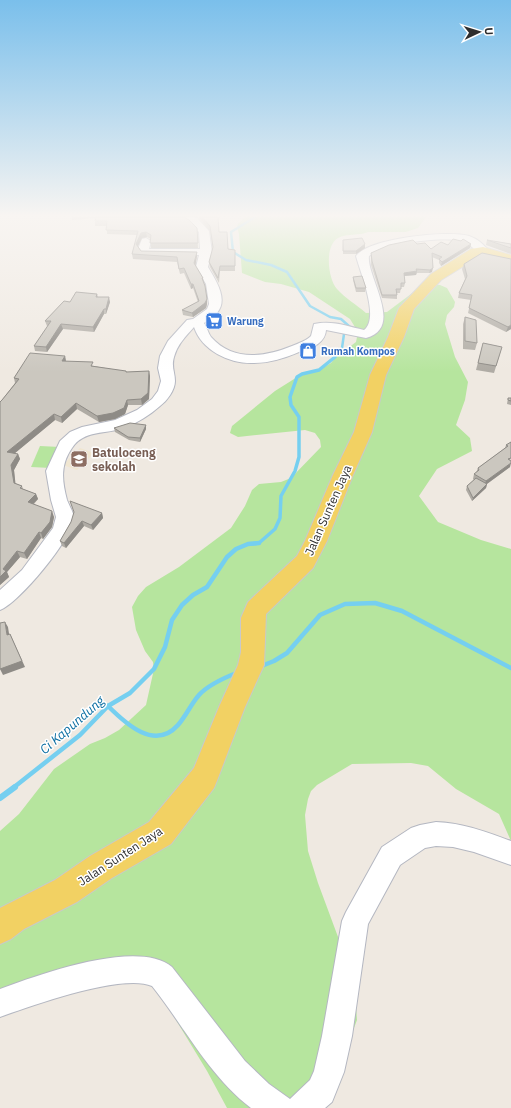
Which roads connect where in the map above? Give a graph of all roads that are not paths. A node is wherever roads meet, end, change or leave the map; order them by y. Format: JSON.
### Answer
{"nodes":[{"id":1,"x":203,"y":269,"type":"edge"},
{"id":2,"x":365,"y":269,"type":"edge"},
{"id":3,"x":449,"y":269,"type":"edge"},
{"id":4,"x":197,"y":322,"type":"junction"},
{"id":5,"x":0,"y":602,"type":"edge"},
{"id":6,"x":511,"y":853,"type":"edge"},
{"id":7,"x":0,"y":928,"type":"edge"},
{"id":8,"x":0,"y":1003,"type":"edge"},
{"id":9,"x":279,"y":1108,"type":"edge"},
{"id":10,"x":302,"y":1108,"type":"edge"}],
"edges":[{"from":1,"to":4,"type":"street"},
{"from":2,"to":4,"type":"street"},
{"from":3,"to":7,"type":"main road","name":"Jalan Sunten Jaya"},
{"from":4,"to":5,"type":"street"},
{"from":6,"to":10,"type":"street"},
{"from":8,"to":9,"type":"street"}]}
